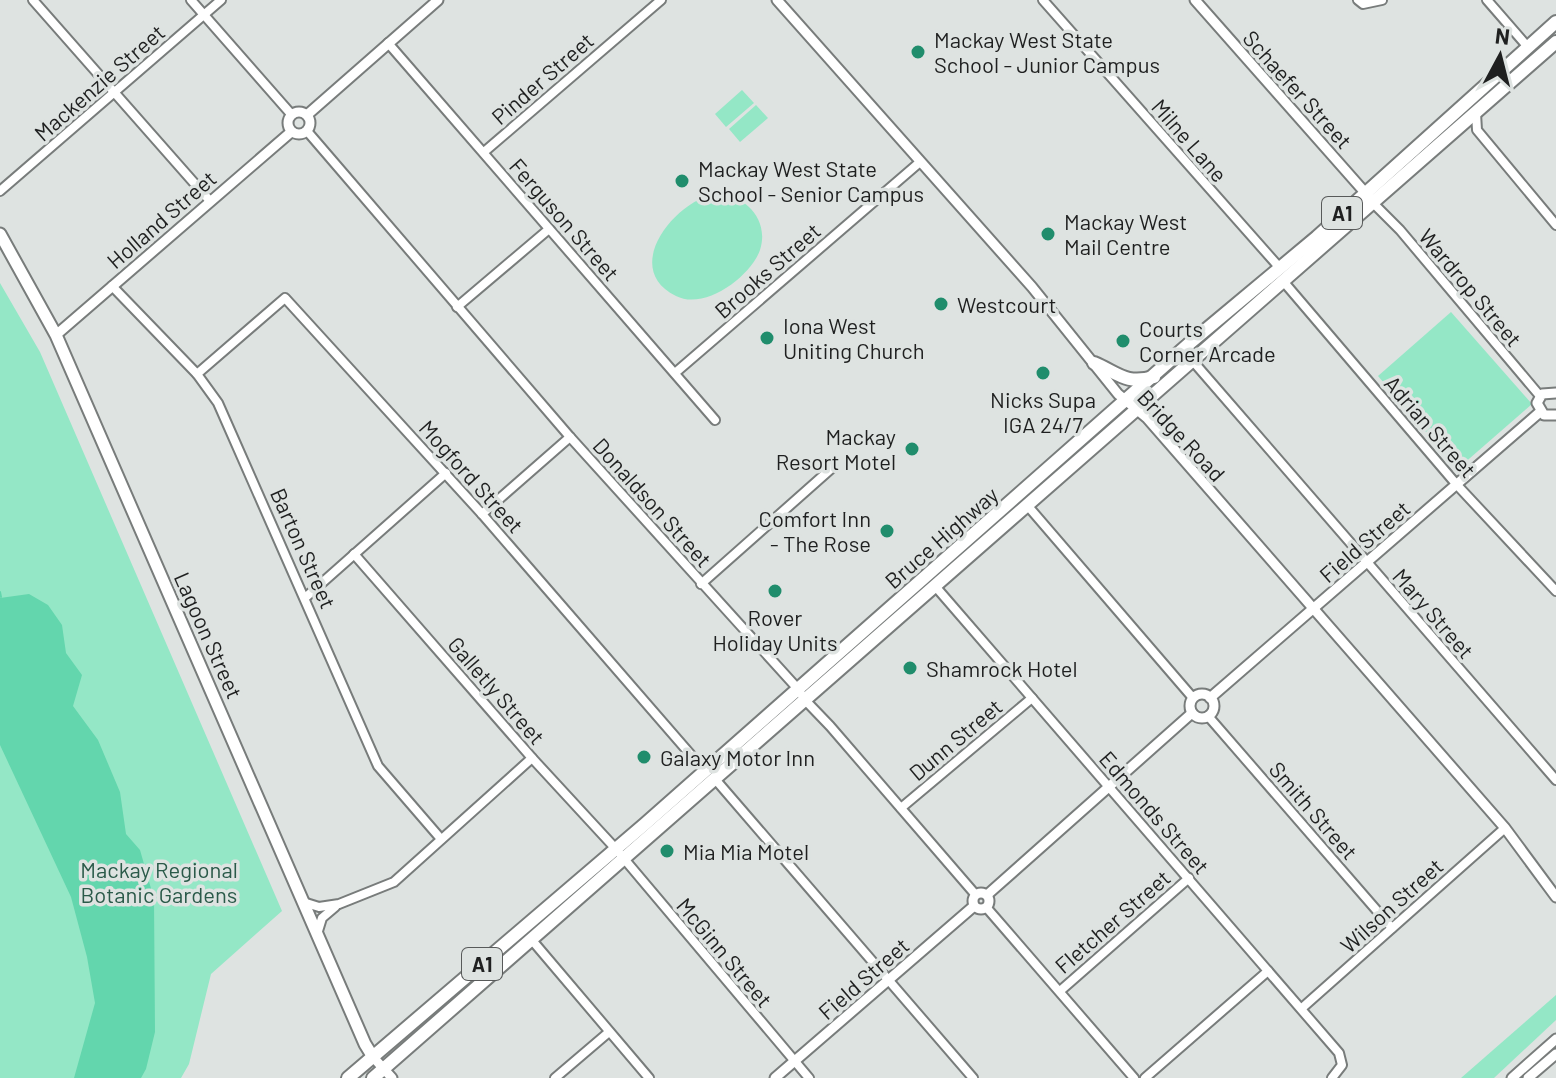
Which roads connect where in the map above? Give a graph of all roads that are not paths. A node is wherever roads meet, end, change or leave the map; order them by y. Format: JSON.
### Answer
{"nodes":[{"id":1,"x":33,"y":0,"type":"edge"},
{"id":2,"x":191,"y":0,"type":"edge"},
{"id":3,"x":221,"y":0,"type":"edge"},
{"id":4,"x":438,"y":0,"type":"edge"},
{"id":5,"x":661,"y":0,"type":"edge"},
{"id":6,"x":777,"y":0,"type":"edge"},
{"id":7,"x":1043,"y":0,"type":"edge"},
{"id":8,"x":1195,"y":0,"type":"edge"},
{"id":9,"x":1358,"y":0,"type":"edge"},
{"id":10,"x":1382,"y":0,"type":"edge"},
{"id":11,"x":1487,"y":0,"type":"edge"},
{"id":12,"x":204,"y":15,"type":"junction"},
{"id":13,"x":1556,"y":22,"type":"edge"},
{"id":14,"x":1556,"y":42,"type":"edge"},
{"id":15,"x":388,"y":43,"type":"junction"},
{"id":16,"x":1527,"y":46,"type":"junction"},
{"id":17,"x":113,"y":92,"type":"junction"},
{"id":18,"x":1476,"y":113,"type":"junction"},
{"id":19,"x":291,"y":114,"type":"junction"},
{"id":20,"x":307,"y":115,"type":"junction"},
{"id":21,"x":1456,"y":130,"type":"junction"},
{"id":22,"x":307,"y":131,"type":"junction"},
{"id":23,"x":291,"y":132,"type":"junction"},
{"id":24,"x":1483,"y":137,"type":"junction"},
{"id":25,"x":484,"y":152,"type":"junction"},
{"id":26,"x":920,"y":162,"type":"junction"},
{"id":27,"x":0,"y":191,"type":"edge"},
{"id":28,"x":1369,"y":197,"type":"junction"},
{"id":29,"x":210,"y":201,"type":"junction"},
{"id":30,"x":1556,"y":225,"type":"edge"},
{"id":31,"x":549,"y":229,"type":"junction"},
{"id":32,"x":0,"y":234,"type":"edge"},
{"id":33,"x":1279,"y":267,"type":"junction"},
{"id":34,"x":1283,"y":281,"type":"junction"},
{"id":35,"x":112,"y":286,"type":"junction"},
{"id":36,"x":457,"y":307,"type":"junction"},
{"id":37,"x":56,"y":335,"type":"junction"},
{"id":38,"x":1191,"y":359,"type":"junction"},
{"id":39,"x":1094,"y":363,"type":"junction"},
{"id":40,"x":675,"y":373,"type":"junction"},
{"id":41,"x":197,"y":374,"type":"junction"},
{"id":42,"x":1154,"y":377,"type":"junction"},
{"id":43,"x":1556,"y":393,"type":"edge"},
{"id":44,"x":1540,"y":396,"type":"junction"},
{"id":45,"x":1132,"y":405,"type":"junction"},
{"id":46,"x":1540,"y":412,"type":"junction"},
{"id":47,"x":1556,"y":415,"type":"edge"},
{"id":48,"x":715,"y":420,"type":"dead end"},
{"id":49,"x":570,"y":437,"type":"junction"},
{"id":50,"x":833,"y":467,"type":"dead end"},
{"id":51,"x":446,"y":473,"type":"junction"},
{"id":52,"x":1457,"y":485,"type":"junction"},
{"id":53,"x":1027,"y":505,"type":"junction"},
{"id":54,"x":482,"y":514,"type":"junction"},
{"id":55,"x":354,"y":554,"type":"junction"},
{"id":56,"x":1366,"y":562,"type":"junction"},
{"id":57,"x":701,"y":584,"type":"junction"},
{"id":58,"x":935,"y":586,"type":"junction"},
{"id":59,"x":1556,"y":591,"type":"edge"},
{"id":60,"x":306,"y":597,"type":"junction"},
{"id":61,"x":1313,"y":609,"type":"junction"},
{"id":62,"x":801,"y":694,"type":"junction"},
{"id":63,"x":1032,"y":698,"type":"junction"},
{"id":64,"x":1193,"y":698,"type":"junction"},
{"id":65,"x":1210,"y":698,"type":"junction"},
{"id":66,"x":1192,"y":713,"type":"junction"},
{"id":67,"x":1208,"y":716,"type":"junction"},
{"id":68,"x":532,"y":758,"type":"junction"},
{"id":69,"x":704,"y":770,"type":"junction"},
{"id":70,"x":715,"y":779,"type":"junction"},
{"id":71,"x":1556,"y":780,"type":"edge"},
{"id":72,"x":1111,"y":786,"type":"junction"},
{"id":73,"x":901,"y":808,"type":"junction"},
{"id":74,"x":1505,"y":828,"type":"junction"},
{"id":75,"x":441,"y":839,"type":"junction"},
{"id":76,"x":619,"y":854,"type":"junction"},
{"id":77,"x":1189,"y":878,"type":"junction"},
{"id":78,"x":975,"y":894,"type":"junction"},
{"id":79,"x":987,"y":895,"type":"junction"},
{"id":80,"x":1556,"y":897,"type":"edge"},
{"id":81,"x":303,"y":902,"type":"junction"},
{"id":82,"x":339,"y":904,"type":"junction"},
{"id":83,"x":974,"y":906,"type":"junction"},
{"id":84,"x":986,"y":907,"type":"junction"},
{"id":85,"x":1392,"y":928,"type":"junction"},
{"id":86,"x":318,"y":931,"type":"junction"},
{"id":87,"x":531,"y":939,"type":"junction"},
{"id":88,"x":1268,"y":971,"type":"junction"},
{"id":89,"x":889,"y":980,"type":"junction"},
{"id":90,"x":1060,"y":991,"type":"junction"},
{"id":91,"x":1302,"y":1008,"type":"junction"},
{"id":92,"x":609,"y":1032,"type":"junction"},
{"id":93,"x":1556,"y":1039,"type":"edge"},
{"id":94,"x":1556,"y":1054,"type":"edge"},
{"id":95,"x":373,"y":1057,"type":"junction"},
{"id":96,"x":794,"y":1061,"type":"junction"},
{"id":97,"x":388,"y":1073,"type":"edge"},
{"id":98,"x":348,"y":1078,"type":"edge"},
{"id":99,"x":373,"y":1078,"type":"edge"},
{"id":100,"x":555,"y":1078,"type":"edge"},
{"id":101,"x":649,"y":1078,"type":"edge"},
{"id":102,"x":775,"y":1078,"type":"edge"},
{"id":103,"x":809,"y":1078,"type":"edge"},
{"id":104,"x":973,"y":1078,"type":"edge"},
{"id":105,"x":1134,"y":1078,"type":"edge"},
{"id":106,"x":1145,"y":1078,"type":"edge"},
{"id":107,"x":1332,"y":1078,"type":"edge"},
{"id":108,"x":1512,"y":1078,"type":"edge"},
{"id":109,"x":1528,"y":1078,"type":"edge"}],
"edges":[{"from":1,"to":17,"type":"street"},
{"from":2,"to":12,"type":"street"},
{"from":3,"to":12,"type":"street","name":"Mackenzie Street"},
{"from":4,"to":15,"type":"street"},
{"from":5,"to":25,"type":"street","name":"Pinder Street"},
{"from":6,"to":26,"type":"street","name":"Bridge Road"},
{"from":7,"to":33,"type":"street","name":"Milne Lane"},
{"from":8,"to":28,"type":"street","name":"Schaefer Street"},
{"from":9,"to":10,"type":"street"},
{"from":11,"to":16,"type":"street"},
{"from":12,"to":17,"type":"street","name":"Mackenzie Street"},
{"from":12,"to":19,"type":"street"},
{"from":13,"to":16,"type":"highway","name":"Bruce Highway","number":"A1"},
{"from":14,"to":18,"type":"highway","name":"Bruce Highway","number":"A1"},
{"from":15,"to":20,"type":"street"},
{"from":15,"to":25,"type":"street","name":"Ferguson Street"},
{"from":16,"to":28,"type":"highway","name":"Bruce Highway","number":"A1"},
{"from":17,"to":27,"type":"street","name":"Mackenzie Street"},
{"from":17,"to":29,"type":"street"},
{"from":18,"to":21,"type":"highway","name":"Bruce Highway","number":"A1"},
{"from":18,"to":24,"type":"street"},
{"from":19,"to":20,"type":"street"},
{"from":19,"to":23,"type":"street"},
{"from":20,"to":22,"type":"street"},
{"from":21,"to":24,"type":"street"},
{"from":21,"to":28,"type":"highway","name":"Bruce Highway","number":"A1"},
{"from":22,"to":23,"type":"street"},
{"from":22,"to":36,"type":"street","name":"Donaldson Street"},
{"from":23,"to":29,"type":"street","name":"Holland Street"},
{"from":24,"to":30,"type":"street"},
{"from":25,"to":31,"type":"street","name":"Ferguson Street"},
{"from":26,"to":39,"type":"street","name":"Bridge Road"},
{"from":26,"to":40,"type":"street","name":"Brooks Street"},
{"from":28,"to":33,"type":"highway","name":"Bruce Highway","number":"A1"},
{"from":28,"to":34,"type":"highway","name":"Bruce Highway","number":"A1"},
{"from":28,"to":44,"type":"street","name":"Wardrop Street"},
{"from":29,"to":35,"type":"street","name":"Holland Street"},
{"from":31,"to":36,"type":"street"},
{"from":31,"to":40,"type":"street","name":"Ferguson Street"},
{"from":32,"to":37,"type":"main road","name":"Lagoon Street"},
{"from":33,"to":42,"type":"highway","name":"Bruce Highway","number":"A1"},
{"from":34,"to":38,"type":"highway","name":"Bruce Highway","number":"A1"},
{"from":34,"to":52,"type":"street","name":"Adrian Street"},
{"from":35,"to":37,"type":"street","name":"Holland Street"},
{"from":35,"to":41,"type":"street","name":"Barton Street"},
{"from":36,"to":49,"type":"street","name":"Donaldson Street"},
{"from":37,"to":81,"type":"main road","name":"Lagoon Street"},
{"from":38,"to":45,"type":"highway","name":"Bruce Highway","number":"A1"},
{"from":38,"to":56,"type":"street","name":"Mary Street"},
{"from":39,"to":42,"type":"highway"},
{"from":39,"to":45,"type":"street","name":"Bridge Road"},
{"from":40,"to":48,"type":"street","name":"Ferguson Street"},
{"from":41,"to":51,"type":"street","name":"Mogford Street"},
{"from":41,"to":60,"type":"street","name":"Barton Street"},
{"from":42,"to":45,"type":"highway","name":"Bruce Highway","number":"A1"},
{"from":43,"to":44,"type":"street"},
{"from":44,"to":46,"type":"street"},
{"from":45,"to":53,"type":"highway","name":"Bruce Highway","number":"A1"},
{"from":45,"to":61,"type":"street","name":"Bridge Road"},
{"from":45,"to":62,"type":"highway","name":"Bruce Highway","number":"A1"},
{"from":46,"to":47,"type":"street"},
{"from":46,"to":52,"type":"street","name":"Field Street"},
{"from":49,"to":54,"type":"street"},
{"from":49,"to":57,"type":"street","name":"Donaldson Street"},
{"from":50,"to":57,"type":"street"},
{"from":51,"to":54,"type":"street","name":"Mogford Street"},
{"from":51,"to":55,"type":"street"},
{"from":52,"to":56,"type":"street","name":"Field Street"},
{"from":52,"to":59,"type":"street","name":"Adrian Street"},
{"from":53,"to":58,"type":"highway","name":"Bruce Highway","number":"A1"},
{"from":53,"to":64,"type":"street"},
{"from":54,"to":69,"type":"street","name":"Mogford Street"},
{"from":55,"to":60,"type":"street"},
{"from":55,"to":68,"type":"street","name":"Galletly Street"},
{"from":56,"to":61,"type":"street","name":"Field Street"},
{"from":56,"to":71,"type":"street","name":"Mary Street"},
{"from":57,"to":62,"type":"street","name":"Donaldson Street"},
{"from":58,"to":62,"type":"highway","name":"Bruce Highway","number":"A1"},
{"from":58,"to":63,"type":"street","name":"Edmonds Street"},
{"from":60,"to":75,"type":"street","name":"Barton Street"},
{"from":61,"to":65,"type":"street","name":"Field Street"},
{"from":61,"to":74,"type":"street","name":"Bridge Road"},
{"from":62,"to":69,"type":"highway","name":"Bruce Highway","number":"A1"},
{"from":62,"to":70,"type":"highway","name":"Bruce Highway","number":"A1"},
{"from":62,"to":73,"type":"street","name":"Donaldson Street"},
{"from":63,"to":72,"type":"street","name":"Edmonds Street"},
{"from":63,"to":73,"type":"street","name":"Dunn Street"},
{"from":64,"to":65,"type":"street"},
{"from":64,"to":66,"type":"street"},
{"from":65,"to":67,"type":"street"},
{"from":66,"to":67,"type":"street"},
{"from":66,"to":72,"type":"street"},
{"from":67,"to":85,"type":"street","name":"Smith Street"},
{"from":68,"to":75,"type":"street"},
{"from":68,"to":76,"type":"street","name":"Galletly Street"},
{"from":69,"to":76,"type":"highway","name":"Bruce Highway","number":"A1"},
{"from":70,"to":76,"type":"highway","name":"Bruce Highway","number":"A1"},
{"from":70,"to":89,"type":"street"},
{"from":72,"to":77,"type":"street","name":"Edmonds Street"},
{"from":72,"to":79,"type":"street"},
{"from":73,"to":78,"type":"street","name":"Donaldson Street"},
{"from":74,"to":80,"type":"street","name":"Bridge Road"},
{"from":74,"to":85,"type":"street","name":"Wilson Street"},
{"from":75,"to":82,"type":"street"},
{"from":76,"to":87,"type":"highway","name":"Bruce Highway","number":"A1"},
{"from":76,"to":95,"type":"highway","name":"Bruce Highway","number":"A1"},
{"from":76,"to":96,"type":"street","name":"McGinn Street"},
{"from":77,"to":88,"type":"street","name":"Edmonds Street"},
{"from":77,"to":90,"type":"street","name":"Fletcher Street"},
{"from":78,"to":79,"type":"street"},
{"from":78,"to":83,"type":"street"},
{"from":79,"to":84,"type":"street"},
{"from":81,"to":82,"type":"street"},
{"from":81,"to":86,"type":"main road","name":"Lagoon Street"},
{"from":82,"to":86,"type":"street"},
{"from":83,"to":84,"type":"street"},
{"from":83,"to":89,"type":"street","name":"Field Street"},
{"from":84,"to":90,"type":"street"},
{"from":85,"to":91,"type":"street","name":"Wilson Street"},
{"from":86,"to":95,"type":"main road","name":"Lagoon Street"},
{"from":87,"to":92,"type":"street"},
{"from":87,"to":97,"type":"highway","name":"Bruce Highway","number":"A1"},
{"from":88,"to":91,"type":"street","name":"Edmonds Street"},
{"from":88,"to":106,"type":"street"},
{"from":89,"to":96,"type":"street","name":"Field Street"},
{"from":89,"to":104,"type":"street"},
{"from":90,"to":105,"type":"street"},
{"from":91,"to":107,"type":"street","name":"Edmonds Street"},
{"from":92,"to":100,"type":"street"},
{"from":92,"to":101,"type":"street"},
{"from":93,"to":108,"type":"street"},
{"from":94,"to":109,"type":"street"},
{"from":95,"to":97,"type":"street"},
{"from":95,"to":98,"type":"highway","name":"Bruce Highway","number":"A1"},
{"from":96,"to":102,"type":"street","name":"Field Street"},
{"from":96,"to":103,"type":"street","name":"McGinn Street"},
{"from":97,"to":99,"type":"highway","name":"Bruce Highway","number":"A1"}]}
